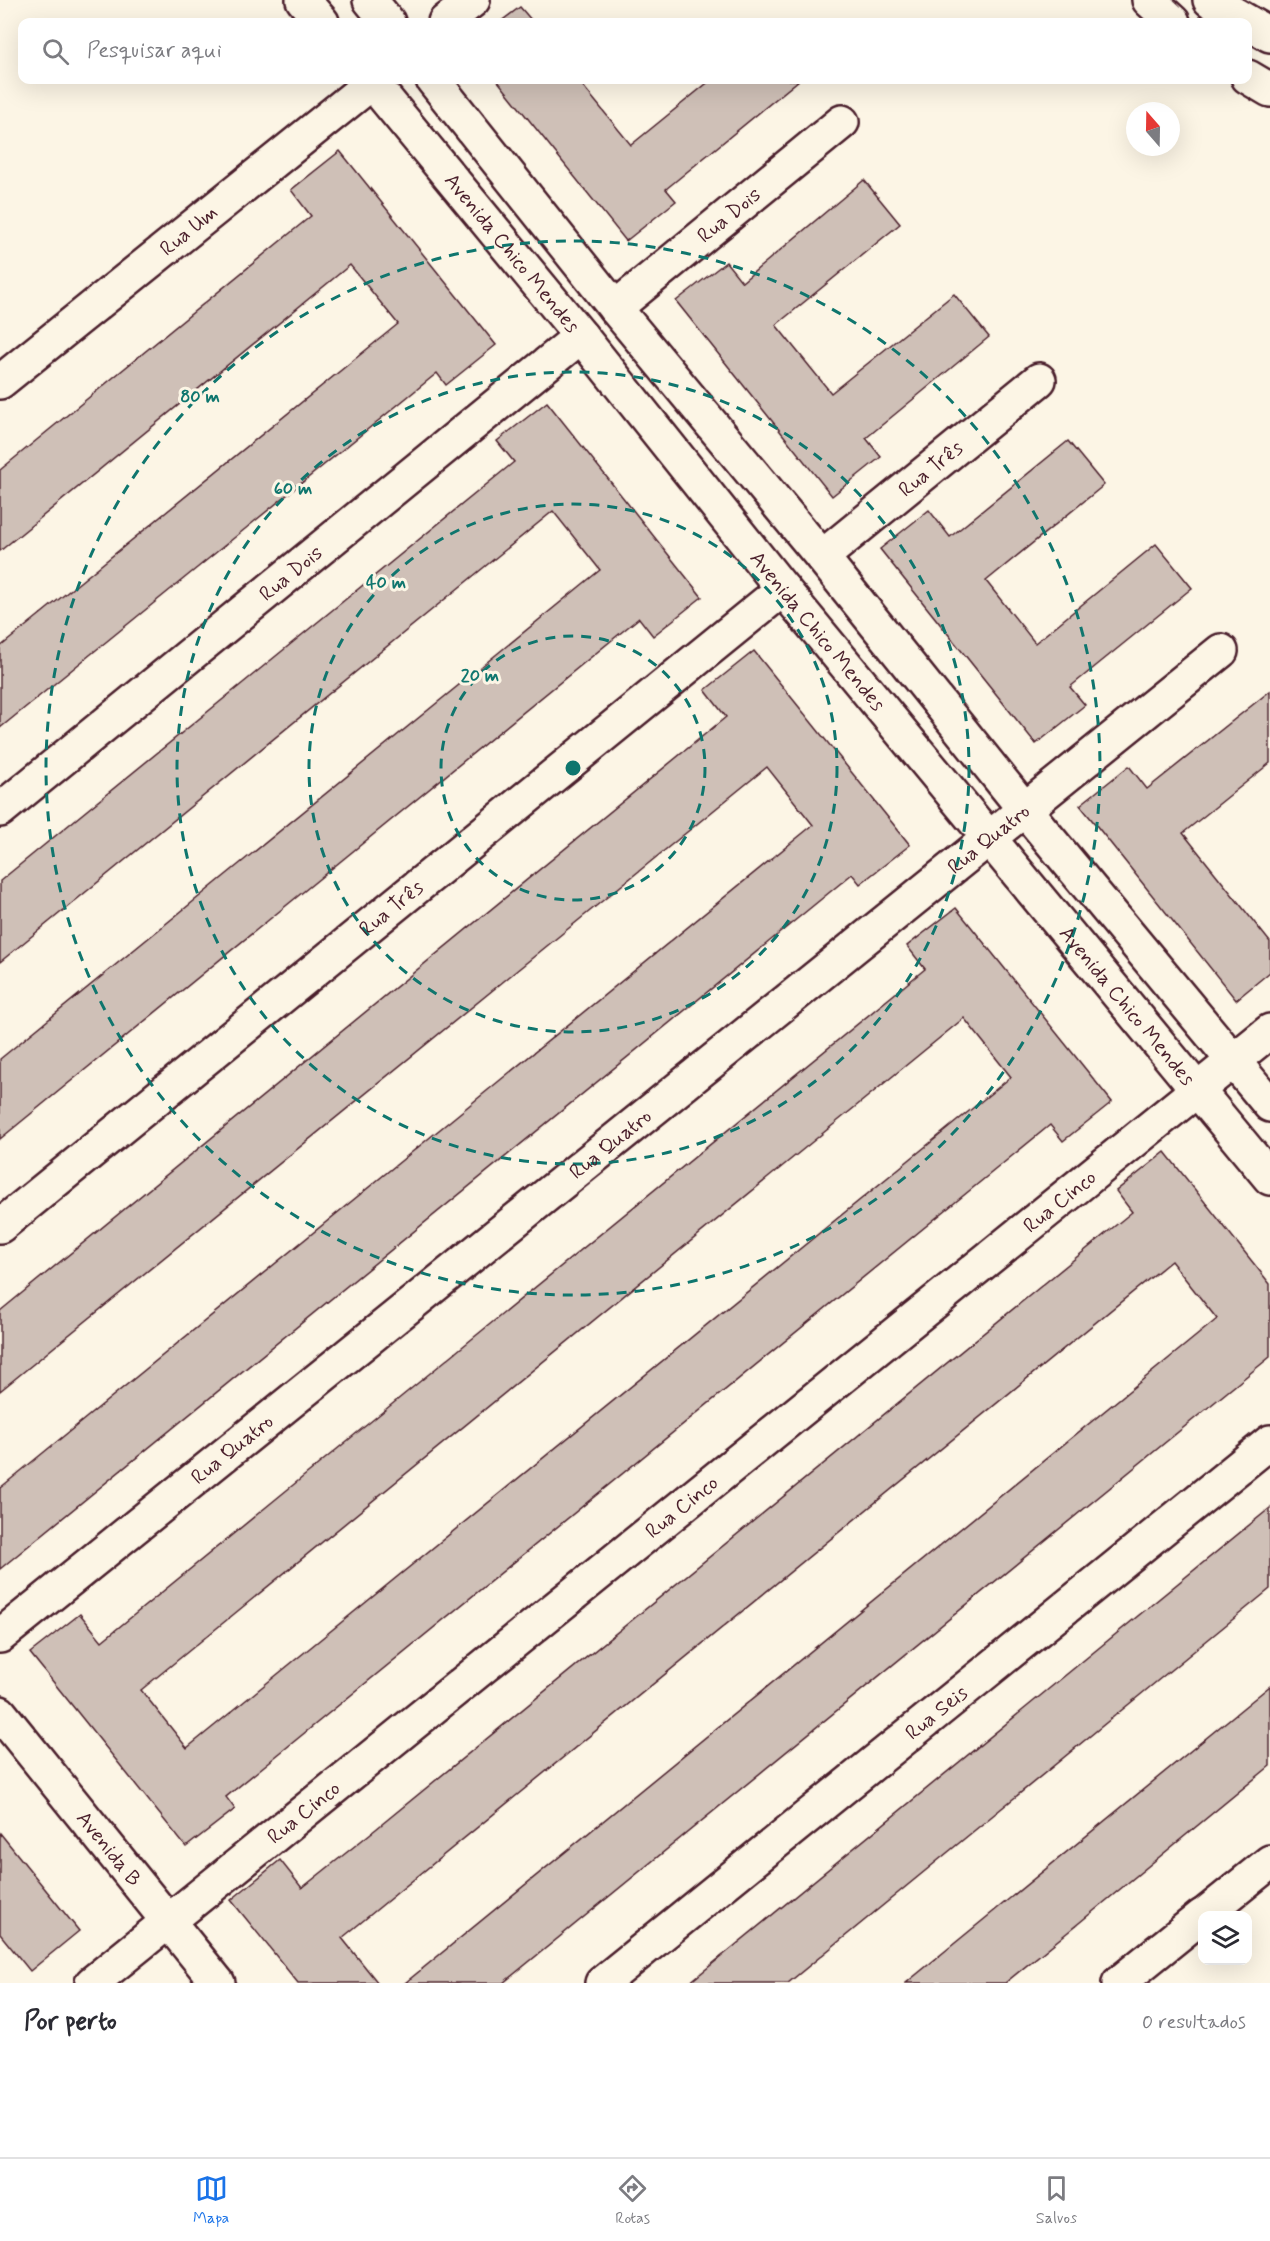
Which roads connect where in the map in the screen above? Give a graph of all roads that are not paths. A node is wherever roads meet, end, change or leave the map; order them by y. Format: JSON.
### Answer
{"nodes":[{"id":1,"x":303,"y":0,"type":"edge"},
{"id":2,"x":370,"y":0,"type":"edge"},
{"id":3,"x":473,"y":0,"type":"edge"},
{"id":4,"x":1149,"y":0,"type":"edge"},
{"id":5,"x":1210,"y":0,"type":"edge"},
{"id":6,"x":319,"y":18,"type":"edge"},
{"id":7,"x":385,"y":18,"type":"edge"},
{"id":8,"x":450,"y":18,"type":"edge"},
{"id":9,"x":1169,"y":18,"type":"edge"},
{"id":10,"x":1241,"y":18,"type":"edge"},
{"id":11,"x":1252,"y":24,"type":"edge"},
{"id":12,"x":1270,"y":35,"type":"edge"},
{"id":13,"x":1252,"y":79,"type":"edge"},
{"id":14,"x":367,"y":84,"type":"edge"},
{"id":15,"x":375,"y":84,"type":"edge"},
{"id":16,"x":436,"y":84,"type":"edge"},
{"id":17,"x":1270,"y":90,"type":"edge"},
{"id":18,"x":842,"y":122,"type":"dead end"},
{"id":19,"x":615,"y":308,"type":"junction"},
{"id":20,"x":580,"y":336,"type":"junction"},
{"id":21,"x":1039,"y":380,"type":"dead end"},
{"id":22,"x":0,"y":382,"type":"edge"},
{"id":23,"x":822,"y":557,"type":"junction"},
{"id":24,"x":783,"y":589,"type":"junction"},
{"id":25,"x":1221,"y":651,"type":"dead end"},
{"id":26,"x":0,"y":810,"type":"edge"},
{"id":27,"x":1025,"y":810,"type":"junction"},
{"id":28,"x":989,"y":839,"type":"junction"},
{"id":29,"x":1270,"y":1031,"type":"edge"},
{"id":30,"x":1234,"y":1060,"type":"junction"},
{"id":31,"x":1197,"y":1090,"type":"junction"},
{"id":32,"x":1270,"y":1105,"type":"edge"},
{"id":33,"x":1270,"y":1178,"type":"edge"},
{"id":34,"x":0,"y":1226,"type":"edge"},
{"id":35,"x":1270,"y":1442,"type":"edge"},
{"id":36,"x":0,"y":1636,"type":"edge"},
{"id":37,"x":0,"y":1713,"type":"edge"},
{"id":38,"x":1270,"y":1862,"type":"edge"},
{"id":39,"x":1209,"y":1911,"type":"edge"},
{"id":40,"x":1198,"y":1920,"type":"edge"},
{"id":41,"x":168,"y":1921,"type":"junction"},
{"id":42,"x":92,"y":1983,"type":"edge"},
{"id":43,"x":218,"y":1983,"type":"edge"},
{"id":44,"x":602,"y":1983,"type":"edge"},
{"id":45,"x":1119,"y":1983,"type":"edge"}],
"edges":[{"from":1,"to":6,"type":"street"},
{"from":2,"to":7,"type":"street"},
{"from":3,"to":8,"type":"street"},
{"from":4,"to":9,"type":"street"},
{"from":5,"to":10,"type":"street"},
{"from":11,"to":12,"type":"street"},
{"from":13,"to":17,"type":"street"},
{"from":14,"to":22,"type":"street","name":"Rua Um"},
{"from":15,"to":20,"type":"street","name":"Avenida Chico Mendes"},
{"from":16,"to":19,"type":"street"},
{"from":18,"to":19,"type":"street","name":"Rua Dois"},
{"from":19,"to":23,"type":"street"},
{"from":20,"to":24,"type":"street","name":"Avenida Chico Mendes"},
{"from":20,"to":26,"type":"street","name":"Rua Dois"},
{"from":21,"to":23,"type":"street","name":"Rua Três"},
{"from":23,"to":27,"type":"street"},
{"from":24,"to":28,"type":"street","name":"Avenida Chico Mendes"},
{"from":24,"to":34,"type":"street","name":"Rua Três"},
{"from":25,"to":27,"type":"street","name":"Rua Quatro"},
{"from":27,"to":28,"type":"street","name":"Rua Quatro"},
{"from":27,"to":30,"type":"street"},
{"from":28,"to":31,"type":"street","name":"Avenida Chico Mendes"},
{"from":28,"to":36,"type":"street","name":"Rua Quatro"},
{"from":29,"to":30,"type":"street","name":"Rua Cinco"},
{"from":30,"to":31,"type":"street","name":"Rua Cinco"},
{"from":30,"to":32,"type":"street"},
{"from":31,"to":33,"type":"street","name":"Avenida Chico Mendes"},
{"from":31,"to":41,"type":"street","name":"Rua Cinco"},
{"from":35,"to":44,"type":"street","name":"Rua Seis"},
{"from":37,"to":41,"type":"street","name":"Avenida B"},
{"from":38,"to":39,"type":"street"},
{"from":40,"to":45,"type":"street"},
{"from":41,"to":42,"type":"street","name":"Rua Cinco"},
{"from":41,"to":43,"type":"street","name":"Avenida B"}]}
